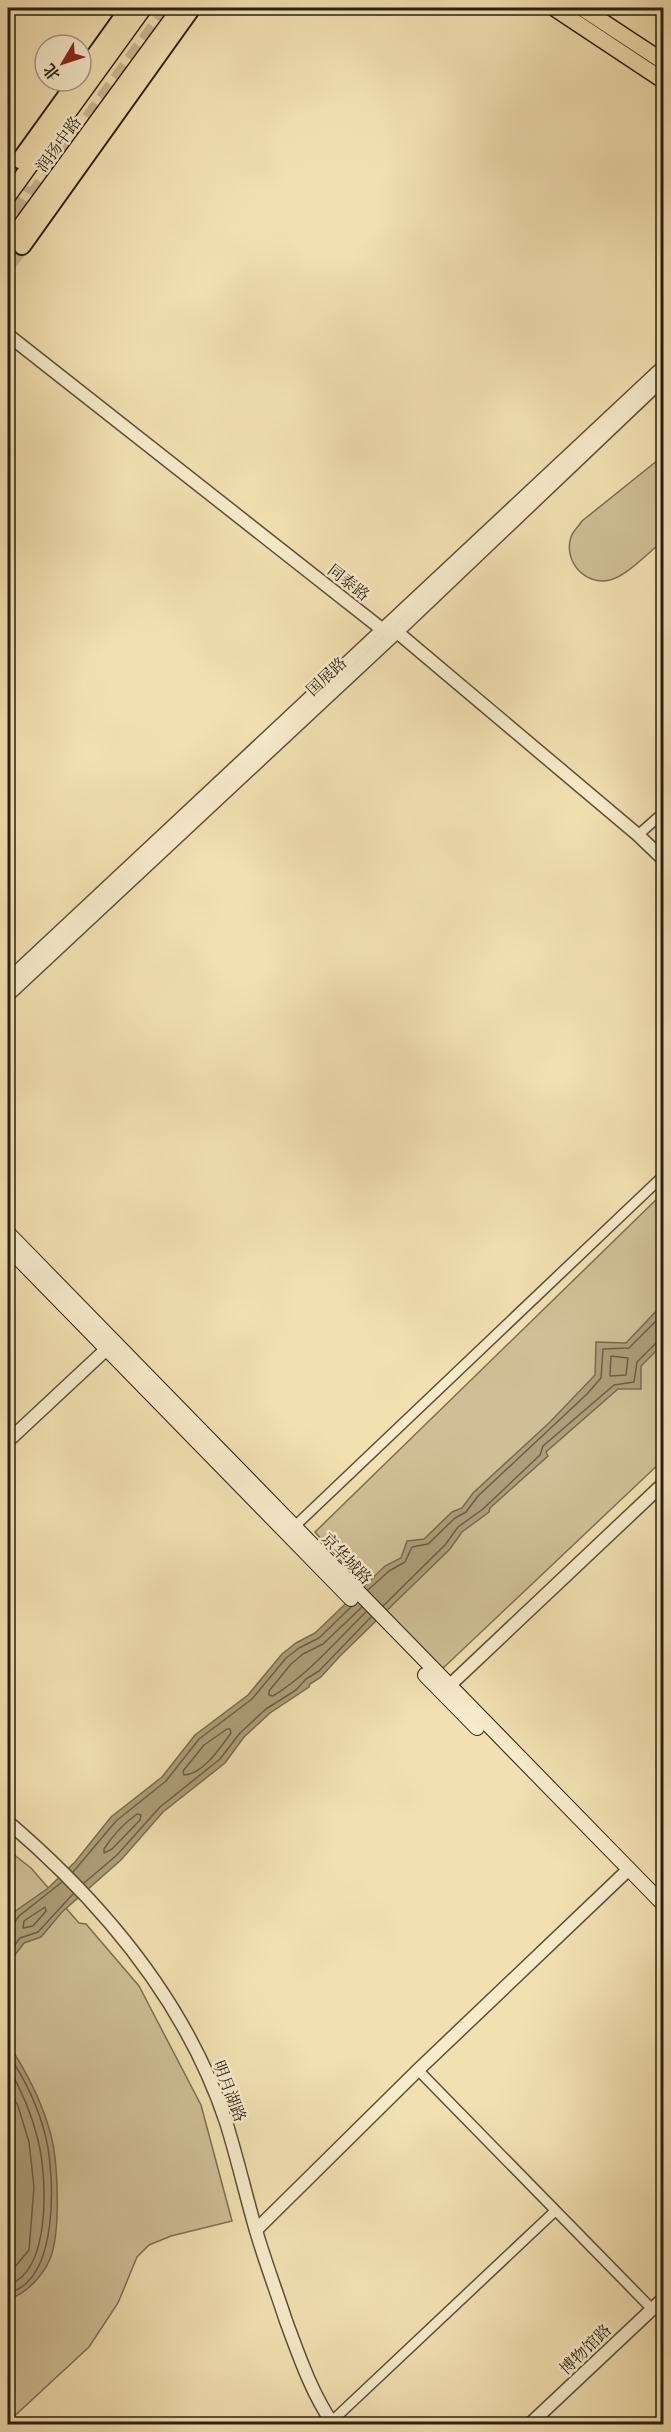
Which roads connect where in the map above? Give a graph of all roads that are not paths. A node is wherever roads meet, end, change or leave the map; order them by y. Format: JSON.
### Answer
{"nodes":[{"id":1,"x":129,"y":8,"type":"edge"},
{"id":2,"x":144,"y":8,"type":"edge"},
{"id":3,"x":180,"y":8,"type":"edge"},
{"id":4,"x":192,"y":8,"type":"edge"},
{"id":5,"x":554,"y":8,"type":"edge"},
{"id":6,"x":582,"y":8,"type":"edge"},
{"id":7,"x":93,"y":58,"type":"edge"},
{"id":8,"x":663,"y":62,"type":"edge"},
{"id":9,"x":663,"y":81,"type":"edge"},
{"id":10,"x":68,"y":93,"type":"edge"},
{"id":11,"x":20,"y":160,"type":"tunnel mouth"},
{"id":12,"x":8,"y":196,"type":"edge"},
{"id":13,"x":15,"y":245,"type":"edge"},
{"id":14,"x":8,"y":335,"type":"edge"},
{"id":15,"x":663,"y":366,"type":"edge"},
{"id":16,"x":663,"y":378,"type":"edge"},
{"id":17,"x":383,"y":630,"type":"junction"},
{"id":18,"x":397,"y":632,"type":"junction"},
{"id":19,"x":663,"y":812,"type":"edge"},
{"id":20,"x":638,"y":835,"type":"junction"},
{"id":21,"x":663,"y":860,"type":"edge"},
{"id":22,"x":8,"y":980,"type":"edge"},
{"id":23,"x":8,"y":995,"type":"edge"},
{"id":24,"x":663,"y":1175,"type":"edge"},
{"id":25,"x":8,"y":1233,"type":"edge"},
{"id":26,"x":8,"y":1248,"type":"edge"},
{"id":27,"x":111,"y":1345,"type":"junction"},
{"id":28,"x":8,"y":1441,"type":"edge"},
{"id":29,"x":663,"y":1484,"type":"edge"},
{"id":30,"x":295,"y":1526,"type":"junction"},
{"id":31,"x":342,"y":1583,"type":"junction"},
{"id":32,"x":395,"y":1637,"type":"junction"},
{"id":33,"x":449,"y":1686,"type":"junction"},
{"id":34,"x":8,"y":1822,"type":"edge"},
{"id":35,"x":626,"y":1872,"type":"junction"},
{"id":36,"x":663,"y":1905,"type":"edge"},
{"id":37,"x":663,"y":1917,"type":"edge"},
{"id":38,"x":417,"y":2070,"type":"junction"},
{"id":39,"x":554,"y":2212,"type":"junction"},
{"id":40,"x":256,"y":2230,"type":"junction"},
{"id":41,"x":663,"y":2298,"type":"edge"},
{"id":42,"x":652,"y":2309,"type":"junction"},
{"id":43,"x":332,"y":2423,"type":"edge"},
{"id":44,"x":530,"y":2424,"type":"edge"}],
"edges":[{"from":1,"to":7,"type":"highway"},
{"from":2,"to":12,"type":"main road","name":"润扬中路"},
{"from":3,"to":13,"type":"main road","name":"润扬中路"},
{"from":4,"to":13,"type":"highway"},
{"from":5,"to":9,"type":"main road"},
{"from":6,"to":8,"type":"main road"},
{"from":10,"to":11,"type":"highway"},
{"from":14,"to":17,"type":"street","name":"同泰路"},
{"from":15,"to":17,"type":"street","name":"国展路"},
{"from":16,"to":18,"type":"street","name":"国展路"},
{"from":17,"to":18,"type":"street"},
{"from":17,"to":22,"type":"street","name":"国展路"},
{"from":18,"to":20,"type":"street"},
{"from":18,"to":23,"type":"street","name":"国展路"},
{"from":19,"to":20,"type":"street"},
{"from":20,"to":21,"type":"street"},
{"from":24,"to":30,"type":"street"},
{"from":25,"to":27,"type":"main road","name":"京华城路"},
{"from":26,"to":27,"type":"main road","name":"京华城路"},
{"from":27,"to":28,"type":"street"},
{"from":27,"to":30,"type":"main road","name":"京华城路"},
{"from":27,"to":31,"type":"main road","name":"京华城路"},
{"from":29,"to":33,"type":"street"},
{"from":30,"to":31,"type":"main road","name":"京华城路"},
{"from":31,"to":32,"type":"main road","name":"京华城路"},
{"from":32,"to":33,"type":"main road","name":"京华城路"},
{"from":32,"to":35,"type":"main road","name":"京华城路"},
{"from":33,"to":35,"type":"main road","name":"京华城路"},
{"from":34,"to":40,"type":"street","name":"明月湖路"},
{"from":35,"to":36,"type":"main road","name":"京华城路"},
{"from":35,"to":37,"type":"main road","name":"京华城路"},
{"from":35,"to":38,"type":"street"},
{"from":38,"to":39,"type":"street"},
{"from":38,"to":40,"type":"street"},
{"from":39,"to":42,"type":"street"},
{"from":39,"to":43,"type":"street"},
{"from":40,"to":43,"type":"street","name":"明月湖路"},
{"from":41,"to":42,"type":"street","name":"博物馆路"},
{"from":42,"to":44,"type":"street","name":"博物馆路"}]}
